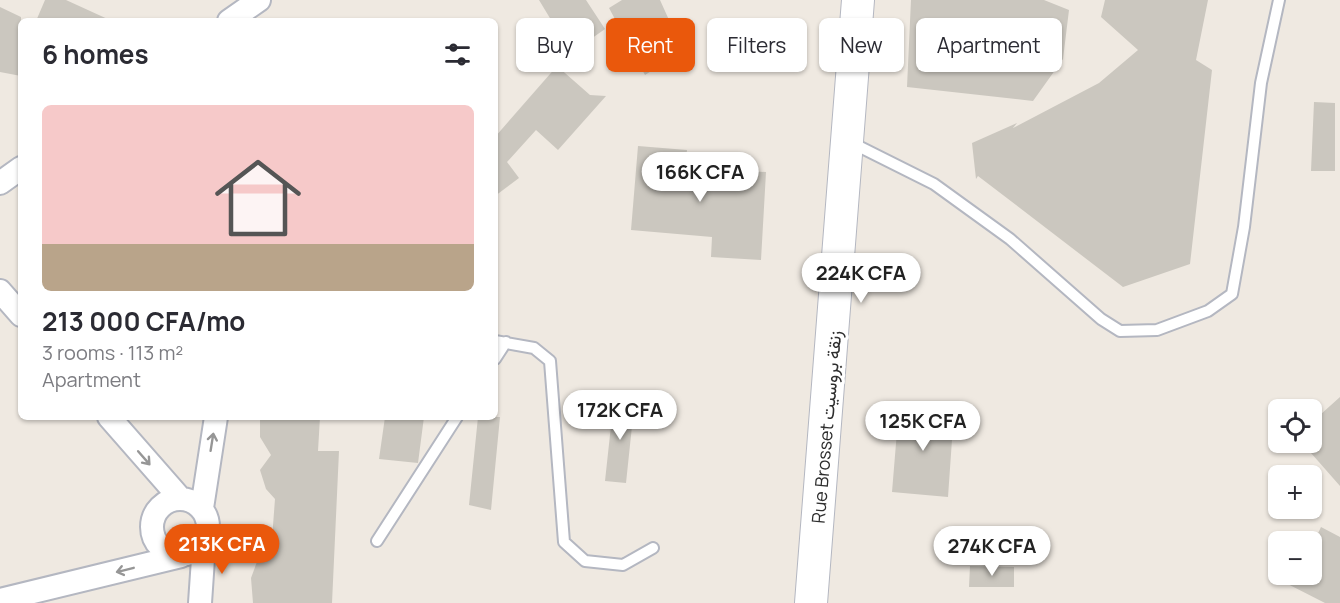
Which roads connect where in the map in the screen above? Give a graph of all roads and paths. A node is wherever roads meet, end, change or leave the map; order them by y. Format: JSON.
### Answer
{"nodes":[{"id":1,"x":259,"y":0,"type":"edge"},
{"id":2,"x":858,"y":0,"type":"edge"},
{"id":3,"x":1279,"y":0,"type":"edge"},
{"id":4,"x":233,"y":18,"type":"edge"},
{"id":5,"x":847,"y":140,"type":"junction"},
{"id":6,"x":18,"y":170,"type":"edge"},
{"id":7,"x":0,"y":183,"type":"edge"},
{"id":8,"x":18,"y":289,"type":"edge"},
{"id":9,"x":0,"y":290,"type":"edge"},
{"id":10,"x":18,"y":311,"type":"edge"},
{"id":11,"x":500,"y":341,"type":"edge"},
{"id":12,"x":112,"y":420,"type":"edge"},
{"id":13,"x":216,"y":420,"type":"edge"},
{"id":14,"x":455,"y":420,"type":"edge"},
{"id":15,"x":180,"y":498,"type":"junction"},
{"id":16,"x":202,"y":508,"type":"junction"},
{"id":17,"x":377,"y":541,"type":"dead end"},
{"id":18,"x":204,"y":544,"type":"junction"},
{"id":19,"x":653,"y":548,"type":"dead end"},
{"id":20,"x":181,"y":556,"type":"junction"},
{"id":21,"x":0,"y":600,"type":"edge"},
{"id":22,"x":200,"y":603,"type":"edge"},
{"id":23,"x":811,"y":603,"type":"edge"}],
"edges":[{"from":1,"to":4,"type":"street"},
{"from":2,"to":5,"type":"main road","name":"Rue Brosset زنقة بروسيت"},
{"from":3,"to":5,"type":"lane"},
{"from":5,"to":23,"type":"main road","name":"Rue Brosset زنقة بروسيت"},
{"from":6,"to":7,"type":"street"},
{"from":8,"to":9,"type":"street"},
{"from":9,"to":10,"type":"street"},
{"from":11,"to":19,"type":"lane"},
{"from":12,"to":15,"type":"street","one_way":true},
{"from":16,"to":13,"type":"street","one_way":true},
{"from":14,"to":17,"type":"lane"},
{"from":15,"to":16,"type":"street"},
{"from":15,"to":20,"type":"street"},
{"from":16,"to":18,"type":"street"},
{"from":18,"to":20,"type":"street"},
{"from":18,"to":22,"type":"street"},
{"from":20,"to":21,"type":"street","one_way":true}]}
